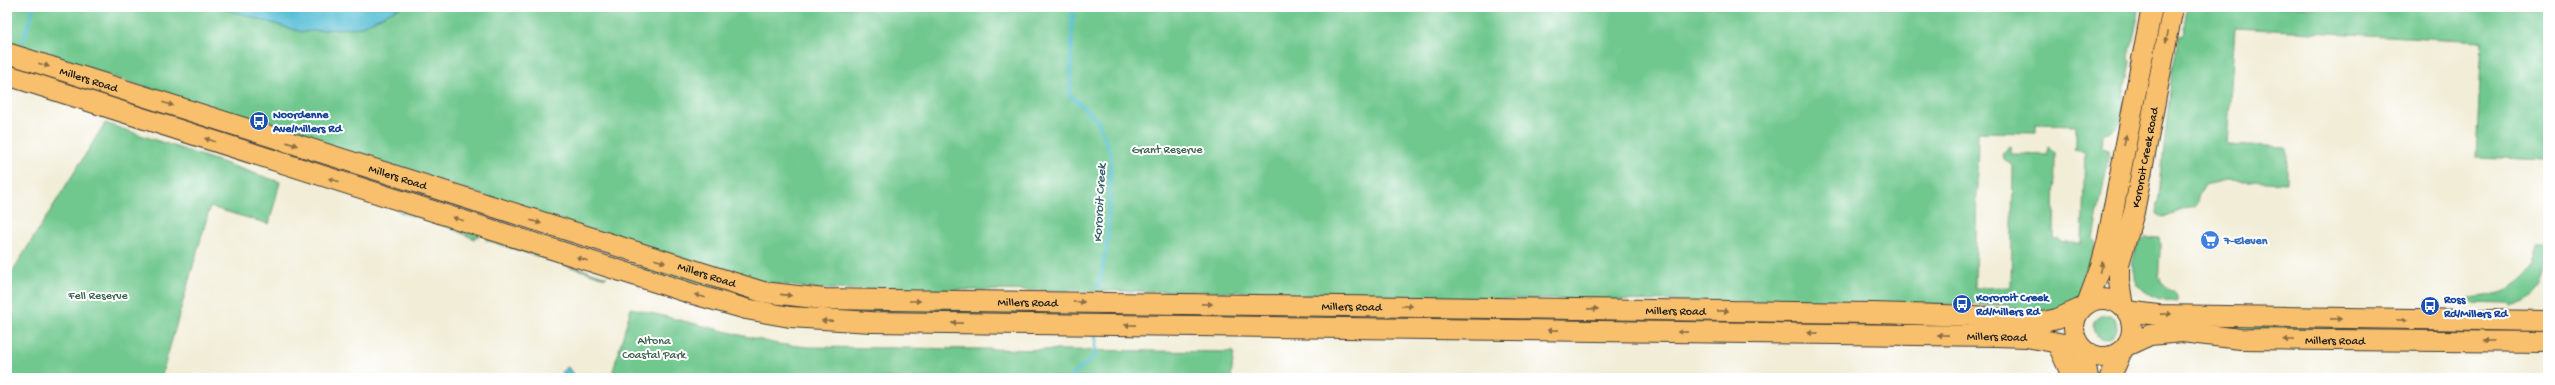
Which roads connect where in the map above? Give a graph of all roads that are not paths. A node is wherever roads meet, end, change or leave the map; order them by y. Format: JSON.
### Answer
{"nodes":[{"id":1,"x":2152,"y":7,"type":"edge"},
{"id":2,"x":2173,"y":7,"type":"edge"},
{"id":3,"x":7,"y":53,"type":"edge"},
{"id":4,"x":7,"y":75,"type":"edge"},
{"id":5,"x":624,"y":250,"type":"junction"},
{"id":6,"x":619,"y":270,"type":"junction"},
{"id":7,"x":2084,"y":306,"type":"junction"},
{"id":8,"x":2125,"y":309,"type":"junction"},
{"id":9,"x":2548,"y":321,"type":"edge"},
{"id":10,"x":2548,"y":342,"type":"edge"},
{"id":11,"x":2057,"y":343,"type":"junction"},
{"id":12,"x":2082,"y":348,"type":"junction"},
{"id":13,"x":2124,"y":348,"type":"junction"},
{"id":14,"x":2073,"y":378,"type":"edge"},
{"id":15,"x":2088,"y":378,"type":"edge"},
{"id":16,"x":2110,"y":378,"type":"edge"}],
"edges":[{"from":7,"to":1,"type":"main road","name":"Kororoit Creek Road","one_way":true},
{"from":2,"to":8,"type":"main road","name":"Kororoit Creek Road","one_way":true},
{"from":3,"to":5,"type":"main road","name":"Millers Road","one_way":true},
{"from":6,"to":4,"type":"main road","name":"Millers Road","one_way":true},
{"from":5,"to":6,"type":"main road"},
{"from":5,"to":7,"type":"main road","name":"Millers Road","one_way":true},
{"from":11,"to":6,"type":"main road","name":"Millers Road","one_way":true},
{"from":7,"to":8,"type":"main road"},
{"from":7,"to":12,"type":"main road"},
{"from":8,"to":9,"type":"main road","name":"Millers Road","one_way":true},
{"from":8,"to":13,"type":"main road"},
{"from":10,"to":13,"type":"main road","name":"Millers Road","one_way":true},
{"from":11,"to":12,"type":"main road","name":"Millers Road"},
{"from":11,"to":14,"type":"main road"},
{"from":12,"to":13,"type":"main road"},
{"from":12,"to":15,"type":"main road"},
{"from":13,"to":16,"type":"main road"}]}
